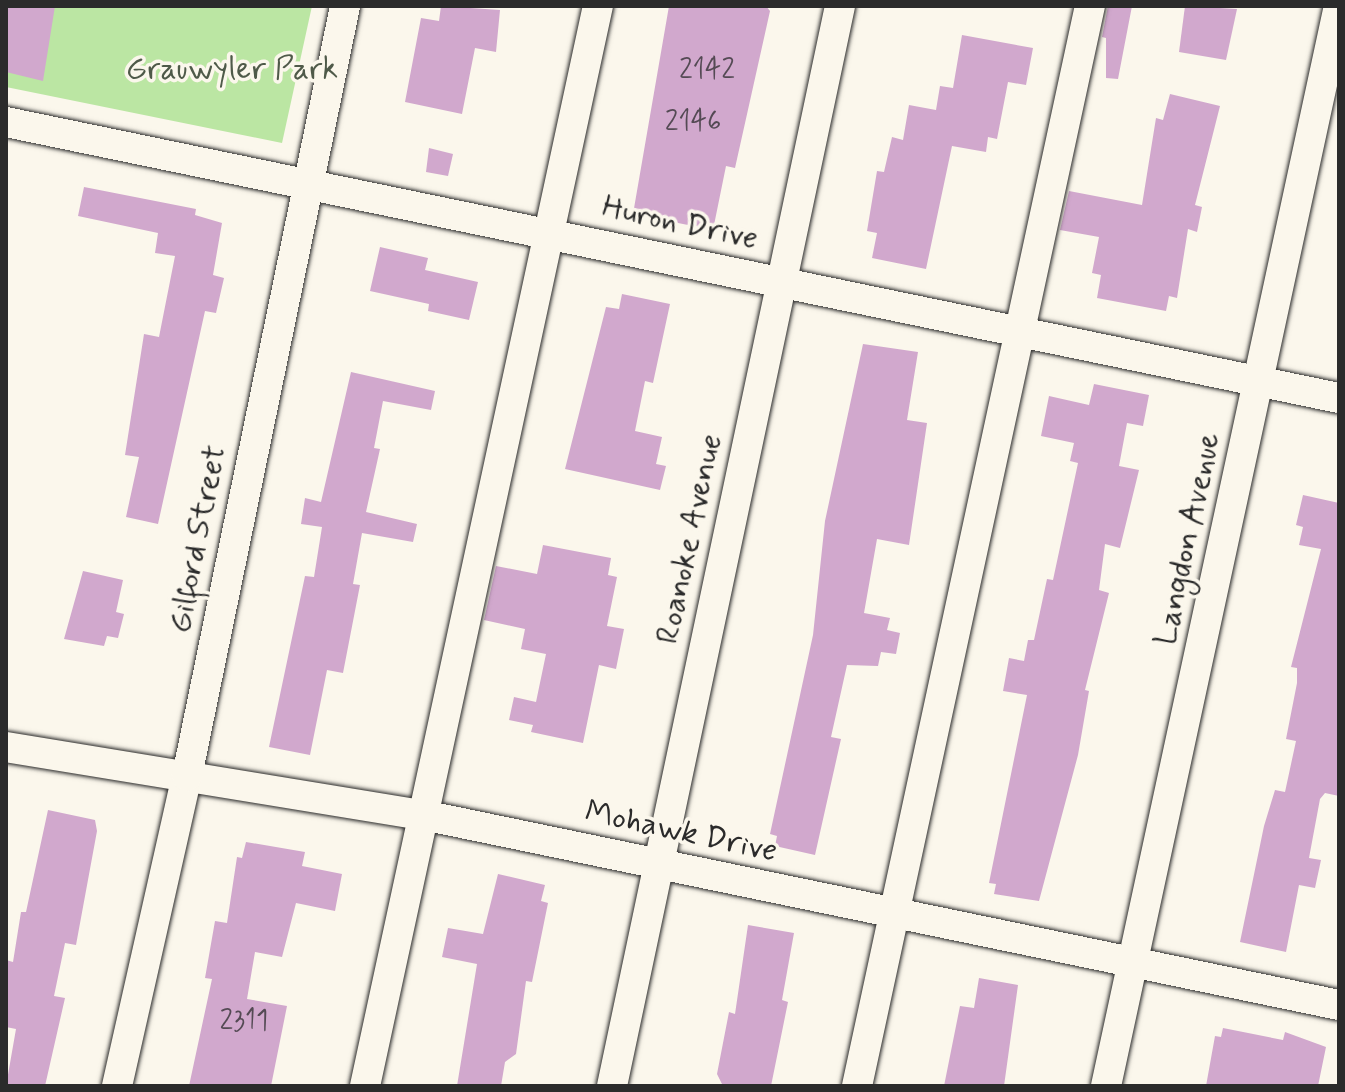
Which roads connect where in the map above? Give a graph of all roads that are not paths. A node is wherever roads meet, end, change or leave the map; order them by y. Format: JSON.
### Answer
{"nodes":[{"id":1,"x":345,"y":6,"type":"edge"},
{"id":2,"x":598,"y":6,"type":"edge"},
{"id":3,"x":840,"y":6,"type":"edge"},
{"id":4,"x":1090,"y":6,"type":"edge"},
{"id":5,"x":1339,"y":6,"type":"edge"},
{"id":6,"x":6,"y":122,"type":"edge"},
{"id":7,"x":307,"y":182,"type":"junction"},
{"id":8,"x":550,"y":233,"type":"junction"},
{"id":9,"x":780,"y":281,"type":"junction"},
{"id":10,"x":1021,"y":332,"type":"junction"},
{"id":11,"x":1259,"y":382,"type":"junction"},
{"id":12,"x":1339,"y":398,"type":"edge"},
{"id":13,"x":6,"y":747,"type":"edge"},
{"id":14,"x":187,"y":776,"type":"junction"},
{"id":15,"x":423,"y":815,"type":"junction"},
{"id":16,"x":661,"y":865,"type":"junction"},
{"id":17,"x":895,"y":913,"type":"junction"},
{"id":18,"x":1133,"y":961,"type":"junction"},
{"id":19,"x":1339,"y":1005,"type":"edge"},
{"id":20,"x":117,"y":1086,"type":"edge"},
{"id":21,"x":365,"y":1086,"type":"edge"},
{"id":22,"x":612,"y":1086,"type":"edge"},
{"id":23,"x":857,"y":1086,"type":"edge"},
{"id":24,"x":1106,"y":1086,"type":"edge"}],
"edges":[{"from":1,"to":7,"type":"street","name":"Gilford Street"},
{"from":2,"to":8,"type":"street"},
{"from":3,"to":9,"type":"street","name":"Roanoke Avenue"},
{"from":4,"to":10,"type":"street"},
{"from":5,"to":11,"type":"street","name":"Langdon Avenue"},
{"from":6,"to":7,"type":"street","name":"Huron Drive"},
{"from":7,"to":8,"type":"street","name":"Huron Drive"},
{"from":7,"to":14,"type":"street","name":"Gilford Street"},
{"from":8,"to":9,"type":"street","name":"Huron Drive"},
{"from":8,"to":15,"type":"street"},
{"from":9,"to":10,"type":"street","name":"Huron Drive"},
{"from":9,"to":16,"type":"street","name":"Roanoke Avenue"},
{"from":10,"to":11,"type":"street","name":"Huron Drive"},
{"from":10,"to":17,"type":"street"},
{"from":11,"to":12,"type":"street","name":"Huron Drive"},
{"from":11,"to":18,"type":"street","name":"Langdon Avenue"},
{"from":13,"to":14,"type":"street","name":"Mohawk Drive"},
{"from":14,"to":15,"type":"street","name":"Mohawk Drive"},
{"from":14,"to":20,"type":"street","name":"Gilford Street"},
{"from":15,"to":16,"type":"street","name":"Mohawk Drive"},
{"from":15,"to":21,"type":"street"},
{"from":16,"to":17,"type":"street","name":"Mohawk Drive"},
{"from":16,"to":22,"type":"street","name":"Roanoke Avenue"},
{"from":17,"to":18,"type":"street","name":"Mohawk Drive"},
{"from":17,"to":23,"type":"street"},
{"from":18,"to":19,"type":"street","name":"Mohawk Drive"},
{"from":18,"to":24,"type":"street","name":"Langdon Avenue"}]}
